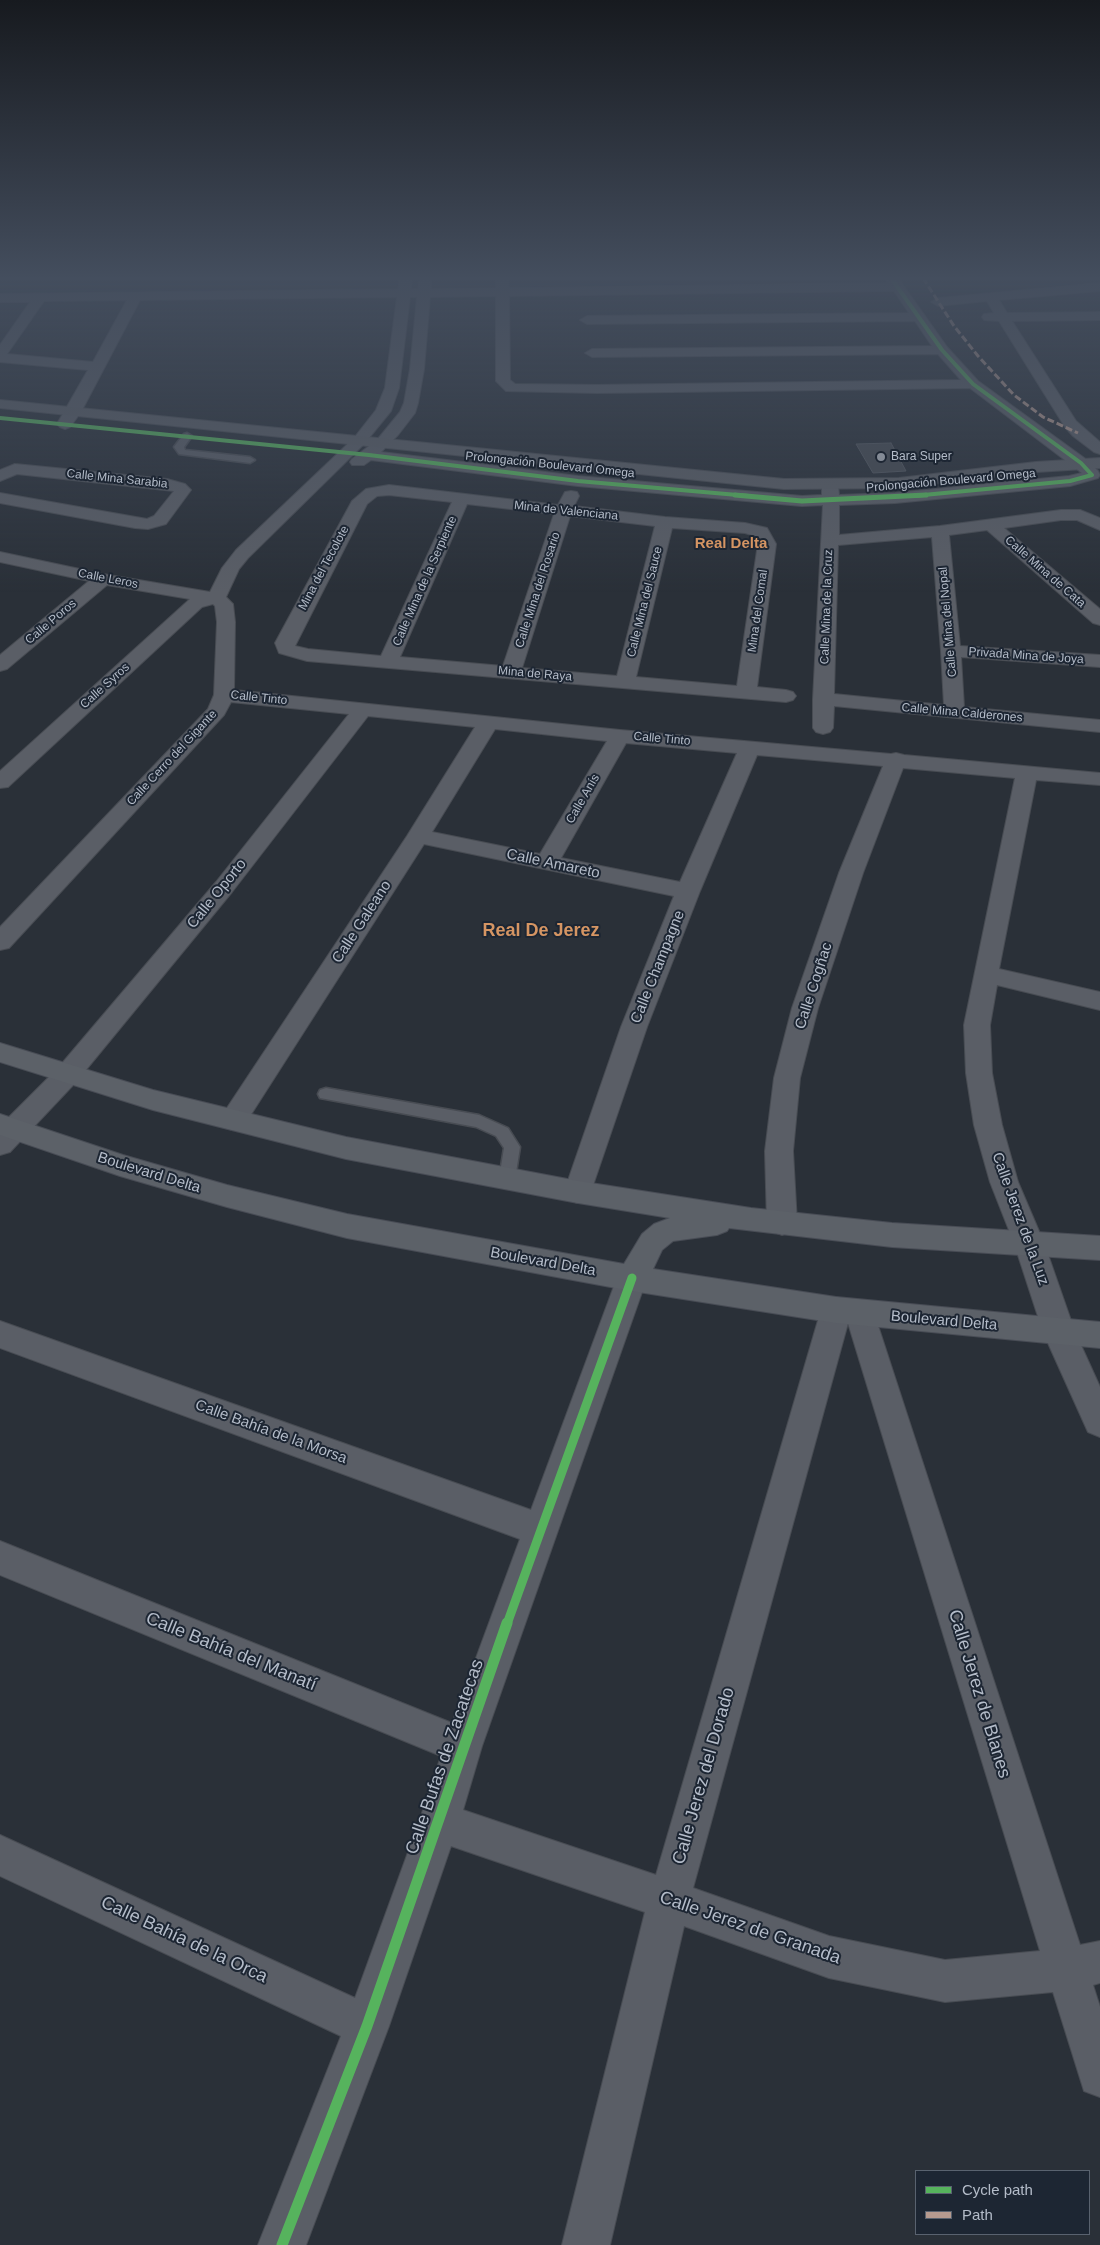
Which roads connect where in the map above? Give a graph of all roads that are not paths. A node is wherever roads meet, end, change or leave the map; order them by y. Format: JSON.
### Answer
{"nodes":[{"id":1,"x":88,"y":383,"type":"edge"},
{"id":2,"x":393,"y":383,"type":"edge"},
{"id":3,"x":415,"y":383,"type":"edge"},
{"id":4,"x":505,"y":383,"type":"edge"},
{"id":5,"x":596,"y":383,"type":"edge"},
{"id":6,"x":1045,"y":383,"type":"edge"},
{"id":7,"x":973,"y":384,"type":"joint"},
{"id":8,"x":597,"y":389,"type":"junction"},
{"id":9,"x":0,"y":404,"type":"edge"},
{"id":10,"x":0,"y":418,"type":"edge"},
{"id":11,"x":69,"y":418,"type":"junction"},
{"id":12,"x":187,"y":436,"type":"junction"},
{"id":13,"x":359,"y":441,"type":"junction"},
{"id":14,"x":383,"y":444,"type":"junction"},
{"id":15,"x":1100,"y":449,"type":"edge"},
{"id":16,"x":446,"y":450,"type":"junction"},
{"id":17,"x":346,"y":453,"type":"junction"},
{"id":18,"x":369,"y":455,"type":"junction"},
{"id":19,"x":250,"y":460,"type":"dead end"},
{"id":20,"x":1091,"y":466,"type":"edge"},
{"id":21,"x":674,"y":473,"type":"junction"},
{"id":22,"x":0,"y":476,"type":"edge"},
{"id":23,"x":532,"y":476,"type":"junction"},
{"id":24,"x":722,"y":478,"type":"junction"},
{"id":25,"x":943,"y":478,"type":"junction"},
{"id":26,"x":578,"y":481,"type":"junction"},
{"id":27,"x":596,"y":483,"type":"junction"},
{"id":28,"x":372,"y":492,"type":"joint"},
{"id":29,"x":830,"y":493,"type":"junction"},
{"id":30,"x":0,"y":498,"type":"edge"},
{"id":31,"x":895,"y":498,"type":"junction"},
{"id":32,"x":767,"y":499,"type":"junction"},
{"id":33,"x":461,"y":500,"type":"junction"},
{"id":34,"x":298,"y":502,"type":"junction"},
{"id":35,"x":563,"y":511,"type":"junction"},
{"id":36,"x":665,"y":522,"type":"junction"},
{"id":37,"x":991,"y":525,"type":"junction"},
{"id":38,"x":1100,"y":525,"type":"edge"},
{"id":39,"x":940,"y":530,"type":"junction"},
{"id":40,"x":761,"y":532,"type":"joint"},
{"id":41,"x":830,"y":541,"type":"junction"},
{"id":42,"x":2,"y":560,"type":"edge"},
{"id":43,"x":103,"y":579,"type":"junction"},
{"id":44,"x":216,"y":598,"type":"junction"},
{"id":45,"x":1100,"y":619,"type":"edge"},
{"id":46,"x":286,"y":649,"type":"joint"},
{"id":47,"x":951,"y":650,"type":"junction"},
{"id":48,"x":1100,"y":661,"type":"edge"},
{"id":49,"x":388,"y":662,"type":"junction"},
{"id":50,"x":0,"y":664,"type":"edge"},
{"id":51,"x":511,"y":672,"type":"junction"},
{"id":52,"x":624,"y":682,"type":"junction"},
{"id":53,"x":746,"y":692,"type":"junction"},
{"id":54,"x":224,"y":695,"type":"junction"},
{"id":55,"x":786,"y":696,"type":"dead end"},
{"id":56,"x":824,"y":699,"type":"junction"},
{"id":57,"x":363,"y":709,"type":"junction"},
{"id":58,"x":954,"y":713,"type":"junction"},
{"id":59,"x":489,"y":722,"type":"junction"},
{"id":60,"x":1100,"y":726,"type":"edge"},
{"id":61,"x":823,"y":728,"type":"dead end"},
{"id":62,"x":620,"y":736,"type":"junction"},
{"id":63,"x":750,"y":747,"type":"junction"},
{"id":64,"x":896,"y":759,"type":"junction"},
{"id":65,"x":1027,"y":772,"type":"junction"},
{"id":66,"x":1100,"y":779,"type":"edge"},
{"id":67,"x":0,"y":782,"type":"edge"},
{"id":68,"x":418,"y":836,"type":"junction"},
{"id":69,"x":547,"y":862,"type":"junction"},
{"id":70,"x":688,"y":891,"type":"junction"},
{"id":71,"x":0,"y":942,"type":"edge"},
{"id":72,"x":986,"y":974,"type":"junction"},
{"id":73,"x":1100,"y":1001,"type":"edge"},
{"id":74,"x":0,"y":1052,"type":"edge"},
{"id":75,"x":67,"y":1074,"type":"junction"},
{"id":76,"x":326,"y":1094,"type":"dead end"},
{"id":77,"x":233,"y":1120,"type":"junction"},
{"id":78,"x":4,"y":1132,"type":"edge"},
{"id":79,"x":507,"y":1179,"type":"junction"},
{"id":80,"x":578,"y":1192,"type":"junction"},
{"id":81,"x":750,"y":1220,"type":"junction"},
{"id":82,"x":782,"y":1223,"type":"junction"},
{"id":83,"x":1029,"y":1243,"type":"junction"},
{"id":84,"x":1100,"y":1248,"type":"edge"},
{"id":85,"x":632,"y":1278,"type":"junction"},
{"id":86,"x":848,"y":1312,"type":"junction"},
{"id":87,"x":1059,"y":1332,"type":"junction"},
{"id":88,"x":0,"y":1334,"type":"edge"},
{"id":89,"x":1100,"y":1335,"type":"edge"},
{"id":90,"x":1100,"y":1422,"type":"edge"},
{"id":91,"x":541,"y":1530,"type":"junction"},
{"id":92,"x":0,"y":1558,"type":"edge"},
{"id":93,"x":463,"y":1746,"type":"junction"},
{"id":94,"x":439,"y":1822,"type":"junction"},
{"id":95,"x":0,"y":1855,"type":"edge"},
{"id":96,"x":669,"y":1900,"type":"junction"},
{"id":97,"x":1083,"y":1966,"type":"edge"},
{"id":98,"x":368,"y":2026,"type":"junction"},
{"id":99,"x":1100,"y":2075,"type":"edge"},
{"id":100,"x":282,"y":2245,"type":"edge"},
{"id":101,"x":586,"y":2245,"type":"edge"}],
"edges":[{"from":1,"to":11,"type":"street"},
{"from":2,"to":13,"type":"street"},
{"from":3,"to":14,"type":"street"},
{"from":4,"to":8,"type":"street"},
{"from":5,"to":8,"type":"street"},
{"from":6,"to":15,"type":"street"},
{"from":7,"to":8,"type":"street"},
{"from":7,"to":20,"type":"street"},
{"from":9,"to":11,"type":"street","name":"Prolongación Boulevard Omega"},
{"from":10,"to":11,"type":"street","name":"Prolongación Boulevard Omega"},
{"from":11,"to":12,"type":"street","name":"Prolongación Boulevard Omega"},
{"from":11,"to":13,"type":"street","name":"Prolongación Boulevard Omega"},
{"from":12,"to":17,"type":"street","name":"Prolongación Boulevard Omega"},
{"from":12,"to":19,"type":"lane"},
{"from":13,"to":14,"type":"street","name":"Prolongación Boulevard Omega"},
{"from":13,"to":17,"type":"street"},
{"from":14,"to":16,"type":"street","name":"Prolongación Boulevard Omega"},
{"from":14,"to":18,"type":"street"},
{"from":16,"to":21,"type":"street","name":"Prolongación Boulevard Omega"},
{"from":16,"to":23,"type":"street"},
{"from":17,"to":18,"type":"street","name":"Prolongación Boulevard Omega"},
{"from":17,"to":34,"type":"street"},
{"from":18,"to":23,"type":"street","name":"Prolongación Boulevard Omega"},
{"from":18,"to":34,"type":"street"},
{"from":20,"to":25,"type":"street","name":"Prolongación Boulevard Omega"},
{"from":20,"to":31,"type":"street","name":"Prolongación Boulevard Omega"},
{"from":21,"to":24,"type":"street","name":"Prolongación Boulevard Omega"},
{"from":21,"to":27,"type":"street"},
{"from":22,"to":30,"type":"street","name":"Calle Mina Sarabia"},
{"from":23,"to":26,"type":"street","name":"Prolongación Boulevard Omega"},
{"from":24,"to":29,"type":"street","name":"Prolongación Boulevard Omega"},
{"from":24,"to":32,"type":"street"},
{"from":25,"to":29,"type":"street","name":"Prolongación Boulevard Omega"},
{"from":25,"to":31,"type":"street"},
{"from":26,"to":27,"type":"street","name":"Prolongación Boulevard Omega"},
{"from":26,"to":35,"type":"street","name":"Calle Mina del Rosario"},
{"from":27,"to":32,"type":"street","name":"Prolongación Boulevard Omega"},
{"from":28,"to":33,"type":"street","name":"Mina de Valenciana"},
{"from":28,"to":46,"type":"street","name":"Mina del Tecolote"},
{"from":29,"to":31,"type":"street","name":"Prolongación Boulevard Omega"},
{"from":29,"to":32,"type":"street","name":"Prolongación Boulevard Omega"},
{"from":29,"to":41,"type":"street","name":"Calle Mina de la Cruz"},
{"from":33,"to":35,"type":"street","name":"Mina de Valenciana"},
{"from":33,"to":49,"type":"street","name":"Calle Mina de la Serpiente"},
{"from":34,"to":44,"type":"street"},
{"from":35,"to":36,"type":"street","name":"Mina de Valenciana"},
{"from":35,"to":51,"type":"street","name":"Calle Mina del Rosario"},
{"from":36,"to":40,"type":"street","name":"Mina de Valenciana"},
{"from":36,"to":52,"type":"street","name":"Calle Mina del Sauce"},
{"from":37,"to":38,"type":"street"},
{"from":37,"to":39,"type":"street"},
{"from":37,"to":45,"type":"street","name":"Calle Mina de Cata"},
{"from":39,"to":41,"type":"street"},
{"from":39,"to":47,"type":"street","name":"Calle Mina del Nopal"},
{"from":40,"to":53,"type":"street","name":"Mina del Comal"},
{"from":41,"to":56,"type":"street","name":"Calle Mina de la Cruz"},
{"from":42,"to":43,"type":"street","name":"Calle Leros"},
{"from":43,"to":44,"type":"street","name":"Calle Leros"},
{"from":43,"to":50,"type":"street","name":"Calle Poros"},
{"from":44,"to":54,"type":"street","name":"Calle Cerro del Gigante"},
{"from":44,"to":67,"type":"street","name":"Calle Syros"},
{"from":46,"to":49,"type":"street","name":"Mina de Raya"},
{"from":47,"to":48,"type":"street","name":"Privada Mina de Joya"},
{"from":47,"to":58,"type":"street","name":"Calle Mina del Nopal"},
{"from":49,"to":51,"type":"street","name":"Mina de Raya"},
{"from":51,"to":52,"type":"street","name":"Mina de Raya"},
{"from":52,"to":53,"type":"street","name":"Mina de Raya"},
{"from":53,"to":55,"type":"street","name":"Mina de Raya"},
{"from":54,"to":57,"type":"street","name":"Calle Tinto"},
{"from":54,"to":71,"type":"street","name":"Calle Cerro del Gigante"},
{"from":56,"to":58,"type":"street","name":"Calle Mina Calderones"},
{"from":56,"to":61,"type":"street","name":"Calle Mina de la Cruz"},
{"from":57,"to":59,"type":"street","name":"Calle Tinto"},
{"from":57,"to":75,"type":"street","name":"Calle Oporto"},
{"from":58,"to":60,"type":"street","name":"Calle Mina Calderones"},
{"from":59,"to":62,"type":"street","name":"Calle Tinto"},
{"from":59,"to":68,"type":"street","name":"Calle Galeano"},
{"from":62,"to":63,"type":"street","name":"Calle Tinto"},
{"from":62,"to":69,"type":"street","name":"Calle Anís"},
{"from":63,"to":64,"type":"street","name":"Calle Tinto"},
{"from":63,"to":70,"type":"street","name":"Calle Champagne"},
{"from":64,"to":65,"type":"street","name":"Calle Tinto"},
{"from":64,"to":82,"type":"street","name":"Calle Cogñac"},
{"from":65,"to":66,"type":"street","name":"Calle Tinto"},
{"from":65,"to":72,"type":"street","name":"Calle Jerez de la Luz"},
{"from":68,"to":69,"type":"street","name":"Calle Amareto"},
{"from":68,"to":77,"type":"street","name":"Calle Galeano"},
{"from":69,"to":70,"type":"street","name":"Calle Amareto"},
{"from":70,"to":80,"type":"street","name":"Calle Champagne"},
{"from":72,"to":73,"type":"street"},
{"from":72,"to":83,"type":"street","name":"Calle Jerez de la Luz"},
{"from":74,"to":75,"type":"main road"},
{"from":75,"to":77,"type":"main road"},
{"from":75,"to":78,"type":"street","name":"Calle Oporto"},
{"from":76,"to":79,"type":"lane"},
{"from":77,"to":79,"type":"main road"},
{"from":78,"to":85,"type":"main road","name":"Boulevard Delta"},
{"from":79,"to":80,"type":"main road"},
{"from":80,"to":81,"type":"main road"},
{"from":81,"to":82,"type":"main road"},
{"from":81,"to":85,"type":"main road"},
{"from":82,"to":83,"type":"main road"},
{"from":83,"to":84,"type":"main road"},
{"from":83,"to":87,"type":"street","name":"Calle Jerez de la Luz"},
{"from":85,"to":86,"type":"main road","name":"Boulevard Delta"},
{"from":85,"to":91,"type":"street","name":"Calle Bufas de Zacatecas"},
{"from":86,"to":87,"type":"main road","name":"Boulevard Delta"},
{"from":86,"to":96,"type":"street","name":"Calle Jerez del Dorado"},
{"from":86,"to":97,"type":"street","name":"Calle Jerez de Blanes"},
{"from":87,"to":89,"type":"main road","name":"Boulevard Delta"},
{"from":87,"to":90,"type":"street","name":"Calle Jerez de la Luz"},
{"from":88,"to":91,"type":"street","name":"Calle Bahía de la Morsa"},
{"from":91,"to":93,"type":"street","name":"Calle Bufas de Zacatecas"},
{"from":92,"to":93,"type":"street","name":"Calle Bahía del Manatí"},
{"from":93,"to":94,"type":"street","name":"Calle Bufas de Zacatecas"},
{"from":94,"to":96,"type":"street","name":"Calle Jerez de Granada"},
{"from":94,"to":98,"type":"street","name":"Calle Bufas de Zacatecas"},
{"from":95,"to":98,"type":"street","name":"Calle Bahía de la Orca"},
{"from":96,"to":97,"type":"street","name":"Calle Jerez de Granada"},
{"from":96,"to":101,"type":"street","name":"Calle Jerez del Dorado"},
{"from":97,"to":99,"type":"street","name":"Calle Jerez de Blanes"},
{"from":98,"to":100,"type":"street","name":"Calle Bufas de Zacatecas"}]}
